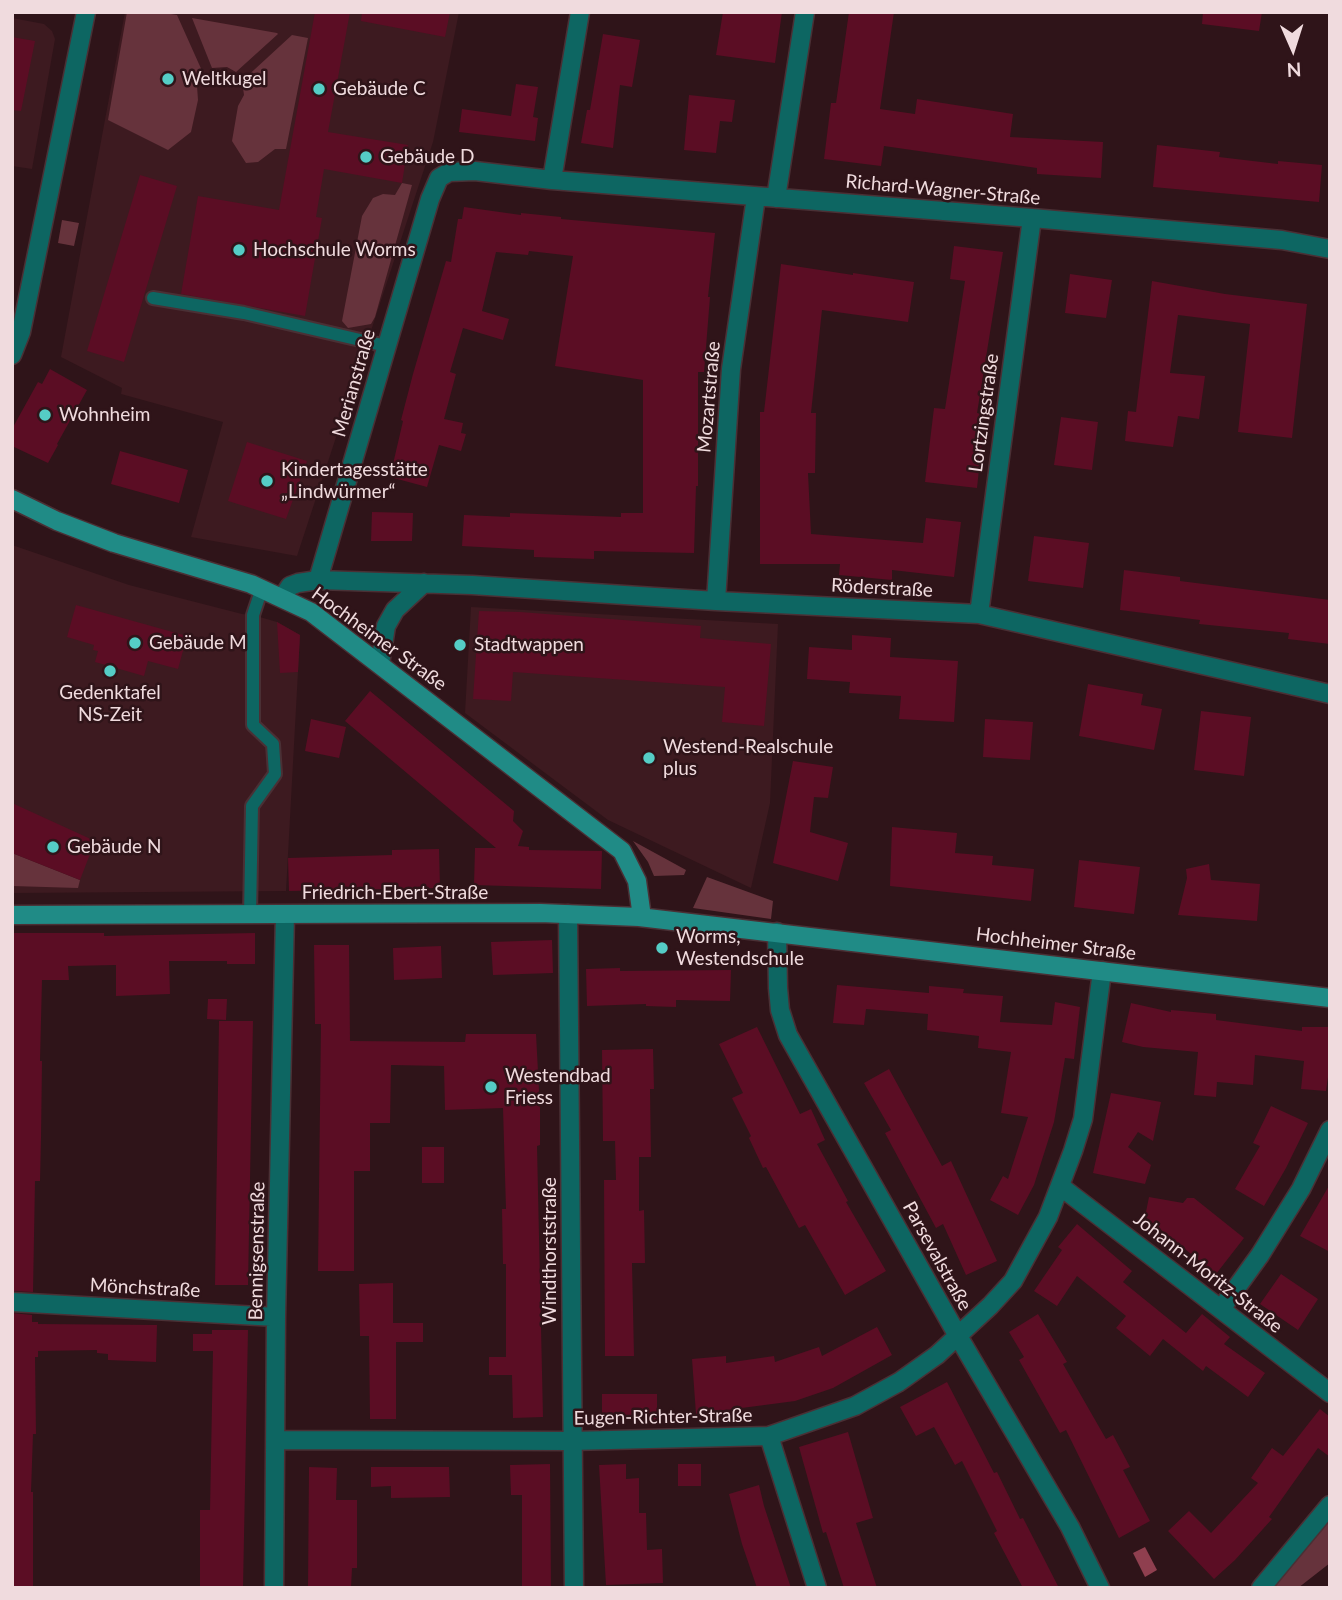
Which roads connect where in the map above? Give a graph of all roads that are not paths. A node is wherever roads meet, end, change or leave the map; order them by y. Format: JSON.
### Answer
{"nodes":[{"id":1,"x":580,"y":12,"type":"edge"},
{"id":2,"x":805,"y":12,"type":"edge"},
{"id":3,"x":82,"y":13,"type":"edge"},
{"id":4,"x":552,"y":180,"type":"junction"},
{"id":5,"x":757,"y":197,"type":"junction"},
{"id":6,"x":776,"y":198,"type":"junction"},
{"id":7,"x":430,"y":199,"type":"joint"},
{"id":8,"x":1032,"y":218,"type":"junction"},
{"id":9,"x":1330,"y":248,"type":"edge"},
{"id":10,"x":153,"y":298,"type":"dead end"},
{"id":11,"x":386,"y":345,"type":"junction"},
{"id":12,"x":12,"y":355,"type":"edge"},
{"id":13,"x":12,"y":499,"type":"edge"},
{"id":14,"x":318,"y":580,"type":"junction"},
{"id":15,"x":424,"y":583,"type":"junction"},
{"id":16,"x":262,"y":588,"type":"junction"},
{"id":17,"x":283,"y":597,"type":"junction"},
{"id":18,"x":716,"y":601,"type":"junction"},
{"id":19,"x":979,"y":614,"type":"junction"},
{"id":20,"x":380,"y":664,"type":"junction"},
{"id":21,"x":1330,"y":694,"type":"edge"},
{"id":22,"x":568,"y":914,"type":"junction"},
{"id":23,"x":12,"y":915,"type":"edge"},
{"id":24,"x":250,"y":915,"type":"junction"},
{"id":25,"x":285,"y":915,"type":"junction"},
{"id":26,"x":642,"y":917,"type":"junction"},
{"id":27,"x":777,"y":932,"type":"junction"},
{"id":28,"x":1102,"y":971,"type":"junction"},
{"id":29,"x":1330,"y":998,"type":"edge"},
{"id":30,"x":1330,"y":1130,"type":"edge"},
{"id":31,"x":1060,"y":1186,"type":"junction"},
{"id":32,"x":12,"y":1302,"type":"edge"},
{"id":33,"x":1221,"y":1309,"type":"junction"},
{"id":34,"x":276,"y":1317,"type":"junction"},
{"id":35,"x":958,"y":1336,"type":"junction"},
{"id":36,"x":1330,"y":1393,"type":"edge"},
{"id":37,"x":769,"y":1436,"type":"junction"},
{"id":38,"x":275,"y":1440,"type":"junction"},
{"id":39,"x":571,"y":1441,"type":"junction"},
{"id":40,"x":1330,"y":1505,"type":"edge"},
{"id":41,"x":274,"y":1588,"type":"edge"},
{"id":42,"x":574,"y":1588,"type":"edge"},
{"id":43,"x":817,"y":1588,"type":"edge"},
{"id":44,"x":1100,"y":1588,"type":"edge"},
{"id":45,"x":1261,"y":1588,"type":"edge"}],
"edges":[{"from":1,"to":4,"type":"street"},
{"from":2,"to":6,"type":"street"},
{"from":3,"to":12,"type":"street"},
{"from":4,"to":5,"type":"street","name":"Richard-Wagner-Straße"},
{"from":4,"to":7,"type":"street","name":"Richard-Wagner-Straße"},
{"from":5,"to":6,"type":"street","name":"Richard-Wagner-Straße"},
{"from":5,"to":18,"type":"street","name":"Mozartstraße"},
{"from":6,"to":8,"type":"street","name":"Richard-Wagner-Straße"},
{"from":7,"to":11,"type":"street","name":"Merianstraße"},
{"from":8,"to":9,"type":"street","name":"Richard-Wagner-Straße"},
{"from":8,"to":19,"type":"street","name":"Lortzingstraße"},
{"from":10,"to":11,"type":"lane"},
{"from":11,"to":14,"type":"street","name":"Merianstraße"},
{"from":13,"to":16,"type":"street","name":"Hochheimer Straße"},
{"from":14,"to":15,"type":"street","name":"Röderstraße"},
{"from":14,"to":17,"type":"street","name":"Röderstraße"},
{"from":15,"to":18,"type":"street","name":"Röderstraße"},
{"from":15,"to":20,"type":"street"},
{"from":16,"to":17,"type":"street","name":"Hochheimer Straße"},
{"from":16,"to":24,"type":"lane"},
{"from":17,"to":20,"type":"street","name":"Hochheimer Straße"},
{"from":18,"to":19,"type":"street","name":"Röderstraße"},
{"from":19,"to":21,"type":"street","name":"Röderstraße"},
{"from":20,"to":26,"type":"street","name":"Hochheimer Straße"},
{"from":22,"to":25,"type":"street","name":"Friedrich-Ebert-Straße"},
{"from":22,"to":26,"type":"street","name":"Friedrich-Ebert-Straße"},
{"from":22,"to":39,"type":"street","name":"Windthorststraße"},
{"from":23,"to":24,"type":"street","name":"Friedrich-Ebert-Straße"},
{"from":24,"to":25,"type":"street","name":"Friedrich-Ebert-Straße"},
{"from":25,"to":34,"type":"street","name":"Bennigsenstraße"},
{"from":26,"to":27,"type":"street","name":"Friedrich-Ebert-Straße"},
{"from":27,"to":28,"type":"street","name":"Hochheimer Straße"},
{"from":27,"to":35,"type":"street","name":"Parsevalstraße"},
{"from":28,"to":29,"type":"street","name":"Hochheimer Straße"},
{"from":28,"to":31,"type":"street","name":"Eugen-Richter-Straße"},
{"from":30,"to":33,"type":"street"},
{"from":31,"to":33,"type":"street","name":"Johann-Moritz-Straße"},
{"from":31,"to":35,"type":"street","name":"Eugen-Richter-Straße"},
{"from":32,"to":34,"type":"street","name":"Mönchstraße"},
{"from":33,"to":36,"type":"street","name":"Johann-Moritz-Straße"},
{"from":34,"to":38,"type":"street","name":"Bennigsenstraße"},
{"from":35,"to":37,"type":"street","name":"Eugen-Richter-Straße"},
{"from":35,"to":44,"type":"street","name":"Parsevalstraße"},
{"from":37,"to":39,"type":"street","name":"Eugen-Richter-Straße"},
{"from":37,"to":43,"type":"street"},
{"from":38,"to":39,"type":"street","name":"Eugen-Richter-Straße"},
{"from":38,"to":41,"type":"street","name":"Bennigsenstraße"},
{"from":39,"to":42,"type":"street","name":"Windthorststraße"},
{"from":40,"to":45,"type":"street"}]}
